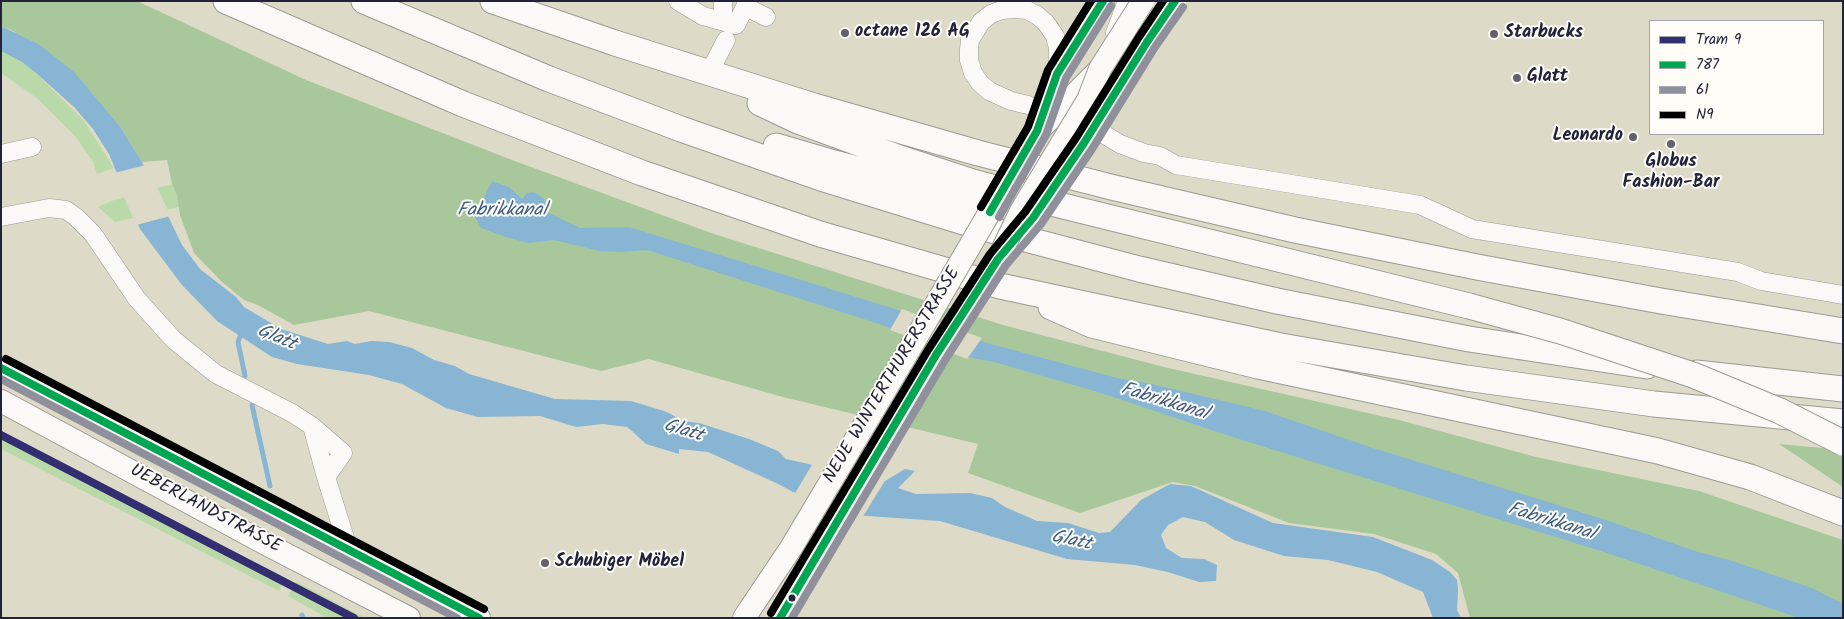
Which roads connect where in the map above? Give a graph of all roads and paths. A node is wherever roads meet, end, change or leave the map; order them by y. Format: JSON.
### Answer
{"nodes":[{"id":1,"x":226,"y":1,"type":"edge"},
{"id":2,"x":364,"y":1,"type":"edge"},
{"id":3,"x":493,"y":1,"type":"edge"},
{"id":4,"x":678,"y":1,"type":"edge"},
{"id":5,"x":723,"y":1,"type":"edge"},
{"id":6,"x":1103,"y":1,"type":"edge"},
{"id":7,"x":1128,"y":1,"type":"edge"},
{"id":8,"x":1144,"y":1,"type":"edge"},
{"id":9,"x":1176,"y":1,"type":"edge"},
{"id":10,"x":747,"y":4,"type":"edge"},
{"id":11,"x":766,"y":17,"type":"dead end"},
{"id":12,"x":729,"y":23,"type":"junction"},
{"id":13,"x":726,"y":40,"type":"dead end"},
{"id":14,"x":677,"y":63,"type":"junction"},
{"id":15,"x":1100,"y":69,"type":"junction"},
{"id":16,"x":709,"y":73,"type":"junction"},
{"id":17,"x":1057,"y":74,"type":"junction"},
{"id":18,"x":1028,"y":105,"type":"dead end"},
{"id":19,"x":635,"y":112,"type":"junction"},
{"id":20,"x":1037,"y":131,"type":"junction"},
{"id":21,"x":32,"y":147,"type":"dead end"},
{"id":22,"x":1,"y":154,"type":"edge"},
{"id":23,"x":1,"y":217,"type":"edge"},
{"id":24,"x":998,"y":259,"type":"junction"},
{"id":25,"x":1000,"y":286,"type":"junction"},
{"id":26,"x":1395,"y":289,"type":"junction"},
{"id":27,"x":1843,"y":295,"type":"edge"},
{"id":28,"x":1843,"y":331,"type":"edge"},
{"id":29,"x":1,"y":368,"type":"edge"},
{"id":30,"x":1843,"y":389,"type":"edge"},
{"id":31,"x":1,"y":401,"type":"edge"},
{"id":32,"x":1843,"y":422,"type":"edge"},
{"id":33,"x":312,"y":426,"type":"junction"},
{"id":34,"x":1843,"y":443,"type":"edge"},
{"id":35,"x":326,"y":477,"type":"junction"},
{"id":36,"x":1843,"y":513,"type":"edge"},
{"id":37,"x":350,"y":551,"type":"junction"},
{"id":38,"x":409,"y":618,"type":"edge"},
{"id":39,"x":479,"y":618,"type":"edge"},
{"id":40,"x":744,"y":618,"type":"edge"},
{"id":41,"x":780,"y":618,"type":"edge"}],
"edges":[{"from":1,"to":25,"type":"highway"},
{"from":2,"to":19,"type":"highway"},
{"from":3,"to":14,"type":"highway"},
{"from":4,"to":12,"type":"street"},
{"from":5,"to":12,"type":"street"},
{"from":6,"to":17,"type":"main road","name":"NEUE WINTERTHURERSTRASSE"},
{"from":7,"to":27,"type":"street"},
{"from":8,"to":15,"type":"main road","name":"NEUE WINTERTHURERSTRASSE","bridge":true},
{"from":9,"to":24,"type":"main road","name":"NEUE WINTERTHURERSTRASSE","bridge":true},
{"from":10,"to":11,"type":"street"},
{"from":10,"to":12,"type":"street"},
{"from":13,"to":16,"type":"street"},
{"from":14,"to":16,"type":"highway"},
{"from":14,"to":26,"type":"highway"},
{"from":15,"to":20,"type":"main road","name":"NEUE WINTERTHURERSTRASSE","bridge":true},
{"from":15,"to":24,"type":"main road","name":"NEUE WINTERTHURERSTRASSE","bridge":true},
{"from":16,"to":28,"type":"highway"},
{"from":17,"to":18,"type":"street"},
{"from":17,"to":20,"type":"main road","name":"NEUE WINTERTHURERSTRASSE"},
{"from":19,"to":26,"type":"highway"},
{"from":19,"to":30,"type":"highway"},
{"from":20,"to":40,"type":"main road","name":"NEUE WINTERTHURERSTRASSE","bridge":true},
{"from":21,"to":22,"type":"street"},
{"from":23,"to":33,"type":"street"},
{"from":24,"to":41,"type":"main road","name":"NEUE WINTERTHURERSTRASSE","bridge":true},
{"from":25,"to":32,"type":"highway"},
{"from":25,"to":36,"type":"highway"},
{"from":26,"to":34,"type":"highway","bridge":true},
{"from":29,"to":37,"type":"main road","name":"UEBERLANDSTRASSE"},
{"from":31,"to":38,"type":"main road","name":"UEBERLANDSTRASSE"},
{"from":33,"to":35,"type":"street"},
{"from":33,"to":35,"type":"street"},
{"from":35,"to":37,"type":"street"},
{"from":37,"to":39,"type":"main road","name":"UEBERLANDSTRASSE"}]}
